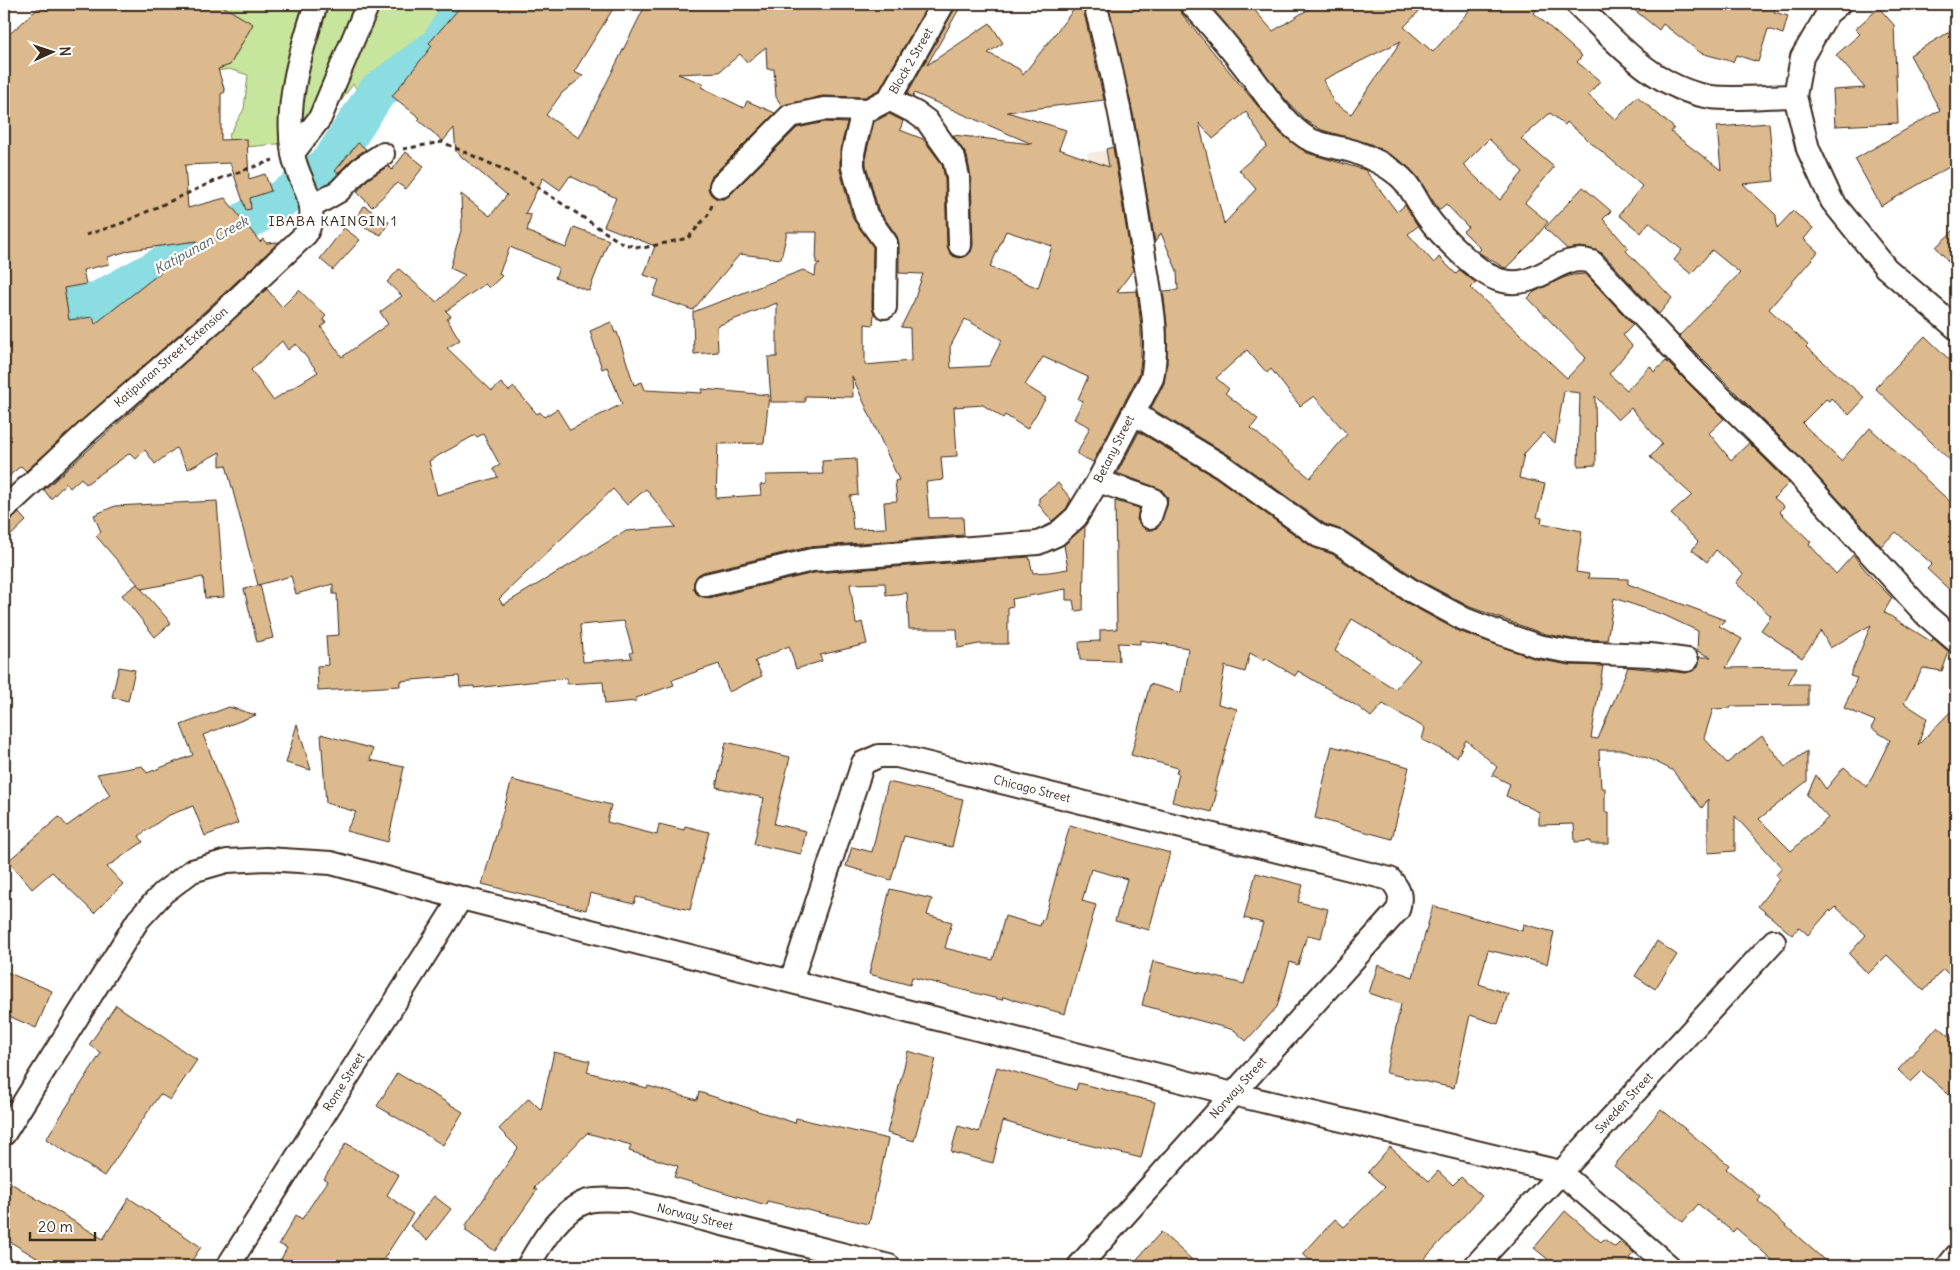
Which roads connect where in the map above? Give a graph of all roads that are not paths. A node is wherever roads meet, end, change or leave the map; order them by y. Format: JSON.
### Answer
{"nodes":[{"id":1,"x":316,"y":4,"type":"edge"},
{"id":2,"x":368,"y":4,"type":"edge"},
{"id":3,"x":943,"y":4,"type":"edge"},
{"id":4,"x":1095,"y":4,"type":"edge"},
{"id":5,"x":1191,"y":4,"type":"edge"},
{"id":6,"x":1577,"y":4,"type":"edge"},
{"id":7,"x":1839,"y":4,"type":"edge"},
{"id":8,"x":1795,"y":96,"type":"junction"},
{"id":9,"x":889,"y":99,"type":"junction"},
{"id":10,"x":863,"y":110,"type":"junction"},
{"id":11,"x":383,"y":154,"type":"road end"},
{"id":12,"x":294,"y":160,"type":"junction"},
{"id":13,"x":721,"y":186,"type":"road end"},
{"id":14,"x":311,"y":199,"type":"junction"},
{"id":15,"x":960,"y":245,"type":"dead end"},
{"id":16,"x":885,"y":306,"type":"dead end"},
{"id":17,"x":1956,"y":328,"type":"edge"},
{"id":18,"x":1133,"y":413,"type":"junction"},
{"id":19,"x":1098,"y":481,"type":"junction"},
{"id":20,"x":4,"y":509,"type":"edge"},
{"id":21,"x":1150,"y":517,"type":"dead end"},
{"id":22,"x":706,"y":585,"type":"dead end"},
{"id":23,"x":1956,"y":641,"type":"edge"},
{"id":24,"x":1687,"y":660,"type":"dead end"},
{"id":25,"x":460,"y":898,"type":"junction"},
{"id":26,"x":1398,"y":910,"type":"joint"},
{"id":27,"x":1774,"y":941,"type":"dead end"},
{"id":28,"x":791,"y":981,"type":"junction"},
{"id":29,"x":1233,"y":1094,"type":"junction"},
{"id":30,"x":4,"y":1134,"type":"edge"},
{"id":31,"x":1560,"y":1172,"type":"junction"},
{"id":32,"x":1956,"y":1256,"type":"edge"},
{"id":33,"x":228,"y":1266,"type":"edge"},
{"id":34,"x":528,"y":1266,"type":"edge"},
{"id":35,"x":889,"y":1266,"type":"edge"},
{"id":36,"x":1079,"y":1266,"type":"edge"},
{"id":37,"x":1476,"y":1266,"type":"edge"},
{"id":38,"x":1669,"y":1266,"type":"edge"},
{"id":39,"x":1948,"y":1266,"type":"edge"}],
"edges":[{"from":1,"to":12,"type":"street"},
{"from":2,"to":12,"type":"street"},
{"from":3,"to":9,"type":"street","name":"Block 2 Street"},
{"from":4,"to":18,"type":"street","name":"Betany Street"},
{"from":5,"to":23,"type":"street"},
{"from":6,"to":8,"type":"street"},
{"from":7,"to":8,"type":"street"},
{"from":8,"to":17,"type":"street"},
{"from":9,"to":10,"type":"street","name":"Block 2 Street"},
{"from":9,"to":15,"type":"street"},
{"from":10,"to":13,"type":"street","name":"Block 2 Street"},
{"from":10,"to":16,"type":"street"},
{"from":11,"to":14,"type":"street"},
{"from":12,"to":14,"type":"street"},
{"from":14,"to":20,"type":"street","name":"Katipunan Street Extension"},
{"from":18,"to":19,"type":"street","name":"Betany Street"},
{"from":18,"to":24,"type":"street"},
{"from":19,"to":21,"type":"street"},
{"from":19,"to":22,"type":"street","name":"Betany Street"},
{"from":25,"to":28,"type":"street"},
{"from":25,"to":30,"type":"street"},
{"from":25,"to":33,"type":"street","name":"Rome Street"},
{"from":26,"to":28,"type":"street","name":"Chicago Street"},
{"from":26,"to":29,"type":"street","name":"Norway Street"},
{"from":27,"to":31,"type":"street","name":"Sweden Street"},
{"from":28,"to":29,"type":"street"},
{"from":29,"to":31,"type":"street"},
{"from":29,"to":36,"type":"street","name":"Norway Street"},
{"from":31,"to":37,"type":"street","name":"Sweden Street"},
{"from":31,"to":38,"type":"street"},
{"from":32,"to":39,"type":"street"},
{"from":34,"to":35,"type":"street","name":"Norway Street"}]}
